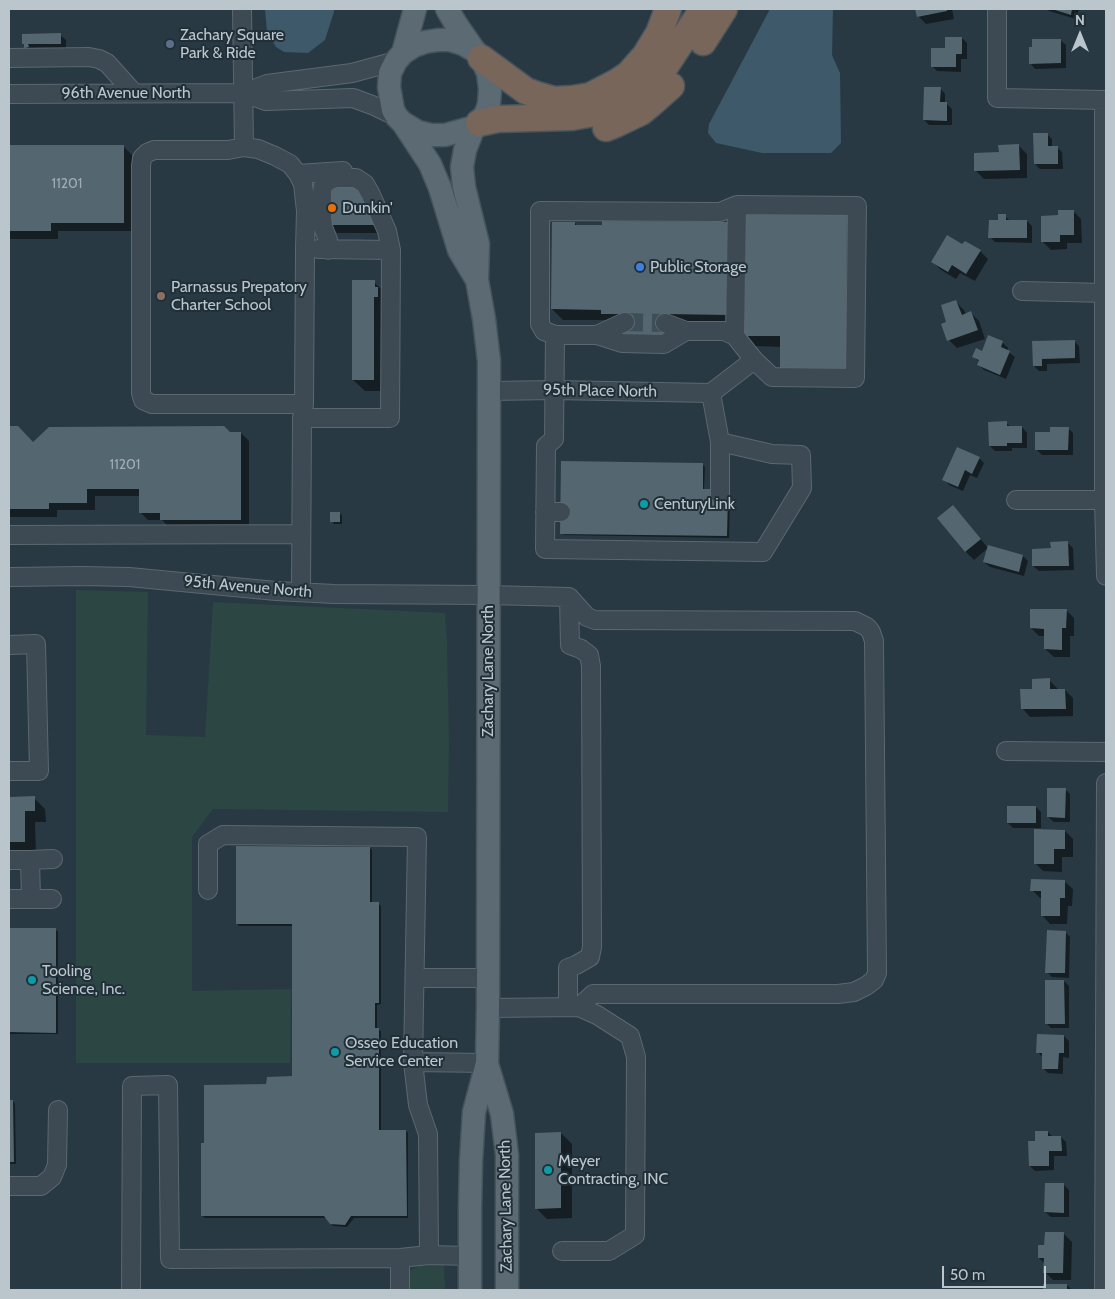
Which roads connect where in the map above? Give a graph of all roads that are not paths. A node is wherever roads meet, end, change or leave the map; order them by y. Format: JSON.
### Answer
{"nodes":[{"id":1,"x":242,"y":9,"type":"edge"},
{"id":2,"x":415,"y":9,"type":"edge"},
{"id":3,"x":447,"y":9,"type":"edge"},
{"id":4,"x":668,"y":9,"type":"edge"},
{"id":5,"x":704,"y":9,"type":"edge"},
{"id":6,"x":724,"y":9,"type":"edge"},
{"id":7,"x":997,"y":9,"type":"edge"},
{"id":8,"x":478,"y":55,"type":"junction"},
{"id":9,"x":399,"y":57,"type":"junction"},
{"id":10,"x":9,"y":58,"type":"edge"},
{"id":11,"x":244,"y":92,"type":"junction"},
{"id":12,"x":134,"y":93,"type":"junction"},
{"id":13,"x":9,"y":94,"type":"edge"},
{"id":14,"x":1105,"y":100,"type":"edge"},
{"id":15,"x":534,"y":118,"type":"junction"},
{"id":16,"x":400,"y":120,"type":"junction"},
{"id":17,"x":477,"y":125,"type":"junction"},
{"id":18,"x":244,"y":147,"type":"junction"},
{"id":19,"x":298,"y":174,"type":"junction"},
{"id":20,"x":737,"y":205,"type":"junction"},
{"id":21,"x":305,"y":249,"type":"junction"},
{"id":22,"x":328,"y":250,"type":"junction"},
{"id":23,"x":391,"y":250,"type":"junction"},
{"id":24,"x":476,"y":280,"type":"junction"},
{"id":25,"x":1022,"y":291,"type":"dead end"},
{"id":26,"x":1105,"y":293,"type":"edge"},
{"id":27,"x":625,"y":322,"type":"tunnel mouth"},
{"id":28,"x":666,"y":323,"type":"tunnel mouth"},
{"id":29,"x":686,"y":331,"type":"junction"},
{"id":30,"x":555,"y":334,"type":"junction"},
{"id":31,"x":597,"y":335,"type":"junction"},
{"id":32,"x":735,"y":336,"type":"junction"},
{"id":33,"x":754,"y":360,"type":"junction"},
{"id":34,"x":555,"y":390,"type":"junction"},
{"id":35,"x":490,"y":391,"type":"junction"},
{"id":36,"x":711,"y":393,"type":"junction"},
{"id":37,"x":303,"y":411,"type":"junction"},
{"id":38,"x":720,"y":442,"type":"junction"},
{"id":39,"x":720,"y":495,"type":"dead end"},
{"id":40,"x":1016,"y":500,"type":"dead end"},
{"id":41,"x":1104,"y":500,"type":"junction"},
{"id":42,"x":301,"y":534,"type":"junction"},
{"id":43,"x":9,"y":535,"type":"edge"},
{"id":44,"x":9,"y":576,"type":"edge"},
{"id":45,"x":1106,"y":576,"type":"edge"},
{"id":46,"x":301,"y":592,"type":"junction"},
{"id":47,"x":488,"y":595,"type":"junction"},
{"id":48,"x":569,"y":597,"type":"junction"},
{"id":49,"x":9,"y":645,"type":"edge"},
{"id":50,"x":1006,"y":751,"type":"dead end"},
{"id":51,"x":1106,"y":752,"type":"edge"},
{"id":52,"x":9,"y":771,"type":"edge"},
{"id":53,"x":1106,"y":783,"type":"edge"},
{"id":54,"x":53,"y":859,"type":"dead end"},
{"id":55,"x":9,"y":860,"type":"edge"},
{"id":56,"x":30,"y":860,"type":"junction"},
{"id":57,"x":208,"y":890,"type":"dead end"},
{"id":58,"x":9,"y":899,"type":"edge"},
{"id":59,"x":31,"y":899,"type":"junction"},
{"id":60,"x":52,"y":899,"type":"dead end"},
{"id":61,"x":414,"y":978,"type":"junction"},
{"id":62,"x":488,"y":978,"type":"junction"},
{"id":63,"x":573,"y":1007,"type":"junction"},
{"id":64,"x":488,"y":1008,"type":"junction"},
{"id":65,"x":413,"y":1062,"type":"junction"},
{"id":66,"x":487,"y":1063,"type":"junction"},
{"id":67,"x":58,"y":1110,"type":"dead end"},
{"id":68,"x":9,"y":1186,"type":"edge"},
{"id":69,"x":562,"y":1251,"type":"dead end"},
{"id":70,"x":429,"y":1255,"type":"junction"},
{"id":71,"x":464,"y":1256,"type":"junction"},
{"id":72,"x":400,"y":1258,"type":"junction"},
{"id":73,"x":130,"y":1290,"type":"edge"},
{"id":74,"x":400,"y":1290,"type":"edge"},
{"id":75,"x":459,"y":1290,"type":"edge"},
{"id":76,"x":470,"y":1290,"type":"edge"},
{"id":77,"x":507,"y":1290,"type":"edge"},
{"id":78,"x":1104,"y":1290,"type":"edge"}],
"edges":[{"from":1,"to":11,"type":"street"},
{"from":2,"to":9,"type":"main road"},
{"from":3,"to":8,"type":"main road"},
{"from":4,"to":8,"type":"highway"},
{"from":5,"to":15,"type":"highway"},
{"from":6,"to":15,"type":"highway"},
{"from":7,"to":14,"type":"street"},
{"from":8,"to":9,"type":"main road"},
{"from":8,"to":17,"type":"main road"},
{"from":9,"to":11,"type":"street","name":"96th Avenue North"},
{"from":9,"to":16,"type":"main road"},
{"from":10,"to":12,"type":"street"},
{"from":11,"to":12,"type":"street","name":"96th Avenue North"},
{"from":11,"to":16,"type":"street","name":"96th Avenue North"},
{"from":11,"to":18,"type":"street"},
{"from":12,"to":13,"type":"street","name":"96th Avenue North"},
{"from":14,"to":26,"type":"street"},
{"from":15,"to":17,"type":"highway"},
{"from":16,"to":17,"type":"main road"},
{"from":16,"to":24,"type":"main road","name":"Zachary Lane North"},
{"from":17,"to":24,"type":"main road","name":"Zachary Lane North"},
{"from":18,"to":19,"type":"street"},
{"from":18,"to":37,"type":"street"},
{"from":19,"to":21,"type":"street"},
{"from":19,"to":23,"type":"street"},
{"from":20,"to":30,"type":"street"},
{"from":20,"to":32,"type":"street"},
{"from":20,"to":33,"type":"street"},
{"from":21,"to":22,"type":"street"},
{"from":21,"to":37,"type":"street"},
{"from":22,"to":23,"type":"street"},
{"from":22,"to":23,"type":"street"},
{"from":23,"to":37,"type":"street"},
{"from":24,"to":35,"type":"main road","name":"Zachary Lane North"},
{"from":25,"to":26,"type":"street"},
{"from":26,"to":41,"type":"street"},
{"from":27,"to":31,"type":"street"},
{"from":28,"to":29,"type":"street"},
{"from":29,"to":31,"type":"street"},
{"from":29,"to":32,"type":"street"},
{"from":30,"to":31,"type":"street"},
{"from":30,"to":34,"type":"street"},
{"from":32,"to":33,"type":"street"},
{"from":33,"to":36,"type":"street"},
{"from":34,"to":35,"type":"street","name":"95th Place North"},
{"from":34,"to":36,"type":"street","name":"95th Place North"},
{"from":34,"to":38,"type":"street"},
{"from":35,"to":47,"type":"main road","name":"Zachary Lane North"},
{"from":36,"to":38,"type":"street"},
{"from":37,"to":42,"type":"street"},
{"from":38,"to":39,"type":"street"},
{"from":40,"to":41,"type":"street"},
{"from":41,"to":45,"type":"street"},
{"from":42,"to":43,"type":"street"},
{"from":42,"to":46,"type":"street"},
{"from":44,"to":46,"type":"street","name":"95th Avenue North"},
{"from":46,"to":47,"type":"street","name":"95th Avenue North"},
{"from":47,"to":48,"type":"street","name":"95th Avenue North"},
{"from":47,"to":62,"type":"main road","name":"Zachary Lane North"},
{"from":48,"to":63,"type":"street"},
{"from":48,"to":63,"type":"street"},
{"from":49,"to":52,"type":"street"},
{"from":50,"to":51,"type":"street"},
{"from":53,"to":78,"type":"street"},
{"from":54,"to":56,"type":"street"},
{"from":55,"to":56,"type":"street"},
{"from":56,"to":59,"type":"street"},
{"from":57,"to":61,"type":"street"},
{"from":58,"to":59,"type":"street"},
{"from":59,"to":60,"type":"street"},
{"from":61,"to":62,"type":"street"},
{"from":61,"to":65,"type":"street"},
{"from":62,"to":64,"type":"main road","name":"Zachary Lane North"},
{"from":63,"to":64,"type":"street"},
{"from":63,"to":69,"type":"street"},
{"from":64,"to":66,"type":"main road","name":"Zachary Lane North"},
{"from":65,"to":66,"type":"street"},
{"from":65,"to":70,"type":"street"},
{"from":66,"to":71,"type":"main road","name":"Zachary Lane North"},
{"from":66,"to":77,"type":"main road","name":"Zachary Lane North"},
{"from":67,"to":68,"type":"street"},
{"from":70,"to":71,"type":"street"},
{"from":70,"to":72,"type":"street"},
{"from":71,"to":75,"type":"main road"},
{"from":71,"to":76,"type":"main road"},
{"from":72,"to":73,"type":"street"},
{"from":72,"to":74,"type":"street"}]}
